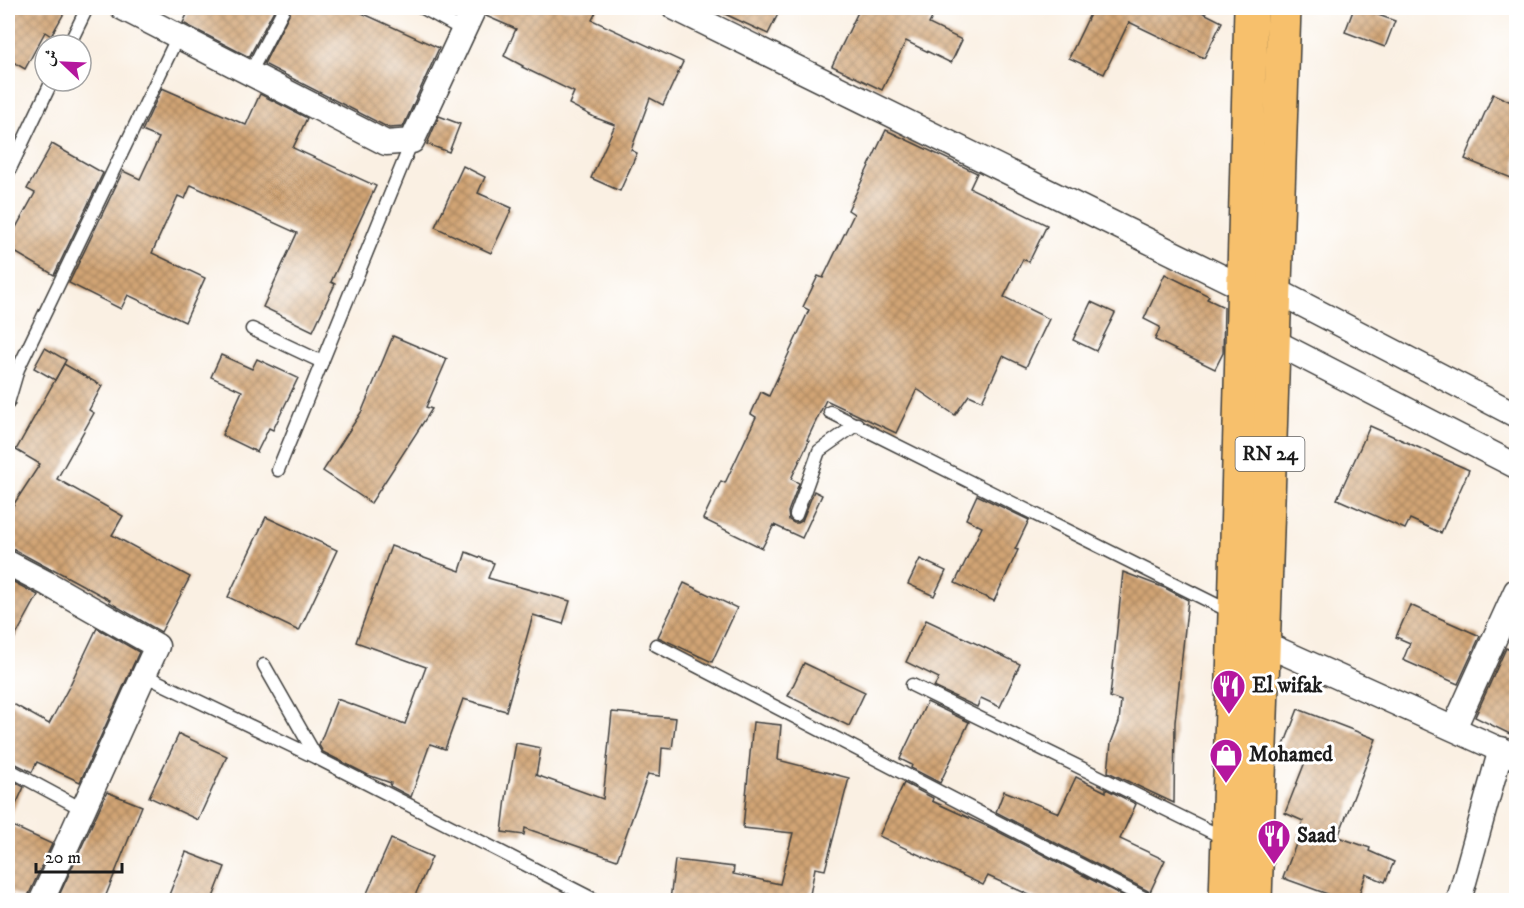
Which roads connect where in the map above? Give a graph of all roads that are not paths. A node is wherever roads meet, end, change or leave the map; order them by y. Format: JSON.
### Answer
{"nodes":[{"id":1,"x":87,"y":8,"type":"edge"},
{"id":2,"x":123,"y":8,"type":"edge"},
{"id":3,"x":284,"y":8,"type":"edge"},
{"id":4,"x":423,"y":8,"type":"edge"},
{"id":5,"x":474,"y":8,"type":"edge"},
{"id":6,"x":675,"y":8,"type":"edge"},
{"id":7,"x":1251,"y":8,"type":"edge"},
{"id":8,"x":1284,"y":8,"type":"edge"},
{"id":9,"x":463,"y":30,"type":"junction"},
{"id":10,"x":75,"y":33,"type":"edge"},
{"id":11,"x":178,"y":36,"type":"junction"},
{"id":12,"x":250,"y":73,"type":"junction"},
{"id":13,"x":46,"y":93,"type":"edge"},
{"id":14,"x":412,"y":141,"type":"junction"},
{"id":15,"x":8,"y":172,"type":"edge"},
{"id":16,"x":1259,"y":289,"type":"junction"},
{"id":17,"x":252,"y":329,"type":"dead end"},
{"id":18,"x":1273,"y":341,"type":"junction"},
{"id":19,"x":322,"y":362,"type":"junction"},
{"id":20,"x":8,"y":403,"type":"edge"},
{"id":21,"x":830,"y":412,"type":"dead end"},
{"id":22,"x":1516,"y":416,"type":"edge"},
{"id":23,"x":857,"y":424,"type":"junction"},
{"id":24,"x":1516,"y":466,"type":"edge"},
{"id":25,"x":278,"y":470,"type":"dead end"},
{"id":26,"x":796,"y":515,"type":"dead end"},
{"id":27,"x":8,"y":563,"type":"edge"},
{"id":28,"x":1516,"y":591,"type":"edge"},
{"id":29,"x":1235,"y":614,"type":"junction"},
{"id":30,"x":1263,"y":643,"type":"junction"},
{"id":31,"x":656,"y":645,"type":"dead end"},
{"id":32,"x":264,"y":664,"type":"dead end"},
{"id":33,"x":144,"y":675,"type":"junction"},
{"id":34,"x":912,"y":685,"type":"dead end"},
{"id":35,"x":1454,"y":728,"type":"junction"},
{"id":36,"x":1509,"y":753,"type":"edge"},
{"id":37,"x":317,"y":758,"type":"junction"},
{"id":38,"x":8,"y":769,"type":"edge"},
{"id":39,"x":84,"y":810,"type":"junction"},
{"id":40,"x":1228,"y":840,"type":"junction"},
{"id":41,"x":42,"y":900,"type":"edge"},
{"id":42,"x":595,"y":900,"type":"edge"},
{"id":43,"x":1148,"y":900,"type":"edge"},
{"id":44,"x":1226,"y":900,"type":"edge"},
{"id":45,"x":1255,"y":900,"type":"edge"},
{"id":46,"x":1459,"y":900,"type":"edge"}],
"edges":[{"from":1,"to":10,"type":"lane"},
{"from":2,"to":11,"type":"street"},
{"from":3,"to":12,"type":"lane"},
{"from":4,"to":9,"type":"lane"},
{"from":5,"to":9,"type":"street"},
{"from":6,"to":16,"type":"street"},
{"from":7,"to":16,"type":"highway","number":"RN 24"},
{"from":8,"to":16,"type":"highway","number":"RN 24"},
{"from":9,"to":14,"type":"street"},
{"from":11,"to":12,"type":"street"},
{"from":11,"to":20,"type":"lane"},
{"from":12,"to":14,"type":"street"},
{"from":13,"to":15,"type":"lane"},
{"from":14,"to":19,"type":"lane"},
{"from":16,"to":18,"type":"highway","number":"RN 24"},
{"from":16,"to":22,"type":"street"},
{"from":16,"to":29,"type":"highway","number":"RN 24"},
{"from":17,"to":19,"type":"lane"},
{"from":18,"to":24,"type":"street"},
{"from":18,"to":30,"type":"highway","number":"RN 24"},
{"from":19,"to":25,"type":"lane"},
{"from":21,"to":23,"type":"lane"},
{"from":23,"to":26,"type":"lane"},
{"from":23,"to":29,"type":"lane"},
{"from":27,"to":33,"type":"street"},
{"from":28,"to":35,"type":"street"},
{"from":29,"to":40,"type":"highway","number":"RN 24"},
{"from":30,"to":35,"type":"street"},
{"from":30,"to":45,"type":"highway","number":"RN 24"},
{"from":31,"to":43,"type":"lane"},
{"from":32,"to":37,"type":"lane"},
{"from":33,"to":37,"type":"lane"},
{"from":33,"to":39,"type":"street"},
{"from":34,"to":40,"type":"lane"},
{"from":35,"to":36,"type":"street"},
{"from":36,"to":46,"type":"street"},
{"from":37,"to":42,"type":"lane"},
{"from":38,"to":39,"type":"lane"},
{"from":39,"to":41,"type":"street"},
{"from":40,"to":44,"type":"highway","number":"RN 24"}]}
